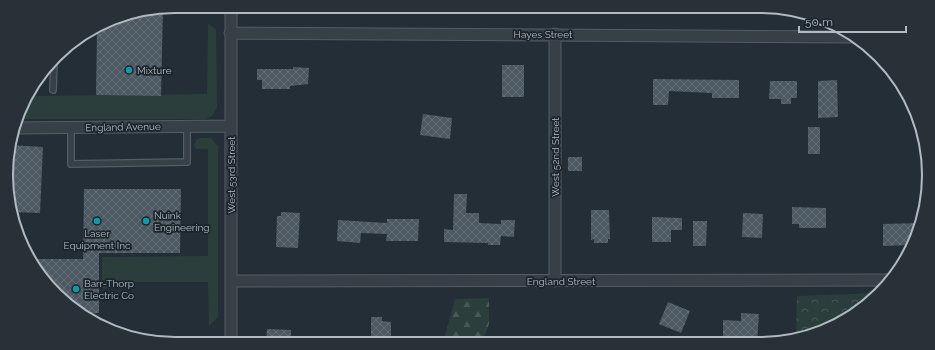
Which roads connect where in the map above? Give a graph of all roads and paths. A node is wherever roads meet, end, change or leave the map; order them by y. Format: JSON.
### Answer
{"nodes":[{"id":1,"x":230,"y":13,"type":"edge"},
{"id":2,"x":230,"y":33,"type":"junction"},
{"id":3,"x":555,"y":34,"type":"junction"},
{"id":4,"x":844,"y":37,"type":"edge"},
{"id":5,"x":54,"y":67,"type":"edge"},
{"id":6,"x":53,"y":90,"type":"dead end"},
{"id":7,"x":186,"y":126,"type":"junction"},
{"id":8,"x":230,"y":126,"type":"junction"},
{"id":9,"x":72,"y":127,"type":"junction"},
{"id":10,"x":21,"y":128,"type":"edge"},
{"id":11,"x":884,"y":280,"type":"edge"},
{"id":12,"x":231,"y":281,"type":"junction"},
{"id":13,"x":555,"y":281,"type":"junction"},
{"id":14,"x":231,"y":337,"type":"edge"}],
"edges":[{"from":1,"to":2,"type":"street","name":"West 53rd Street"},
{"from":2,"to":3,"type":"street","name":"Hayes Street"},
{"from":2,"to":8,"type":"street","name":"West 53rd Street"},
{"from":3,"to":4,"type":"street","name":"Hayes Street"},
{"from":3,"to":13,"type":"street","name":"West 52nd Street"},
{"from":5,"to":6,"type":"lane"},
{"from":7,"to":8,"type":"street","name":"England Avenue"},
{"from":7,"to":9,"type":"street","name":"England Avenue"},
{"from":7,"to":9,"type":"lane"},
{"from":8,"to":12,"type":"street","name":"West 53rd Street"},
{"from":9,"to":10,"type":"street","name":"England Avenue"},
{"from":11,"to":13,"type":"street","name":"England Street"},
{"from":12,"to":13,"type":"street","name":"England Street"},
{"from":12,"to":14,"type":"street","name":"West 53rd Street"}]}
